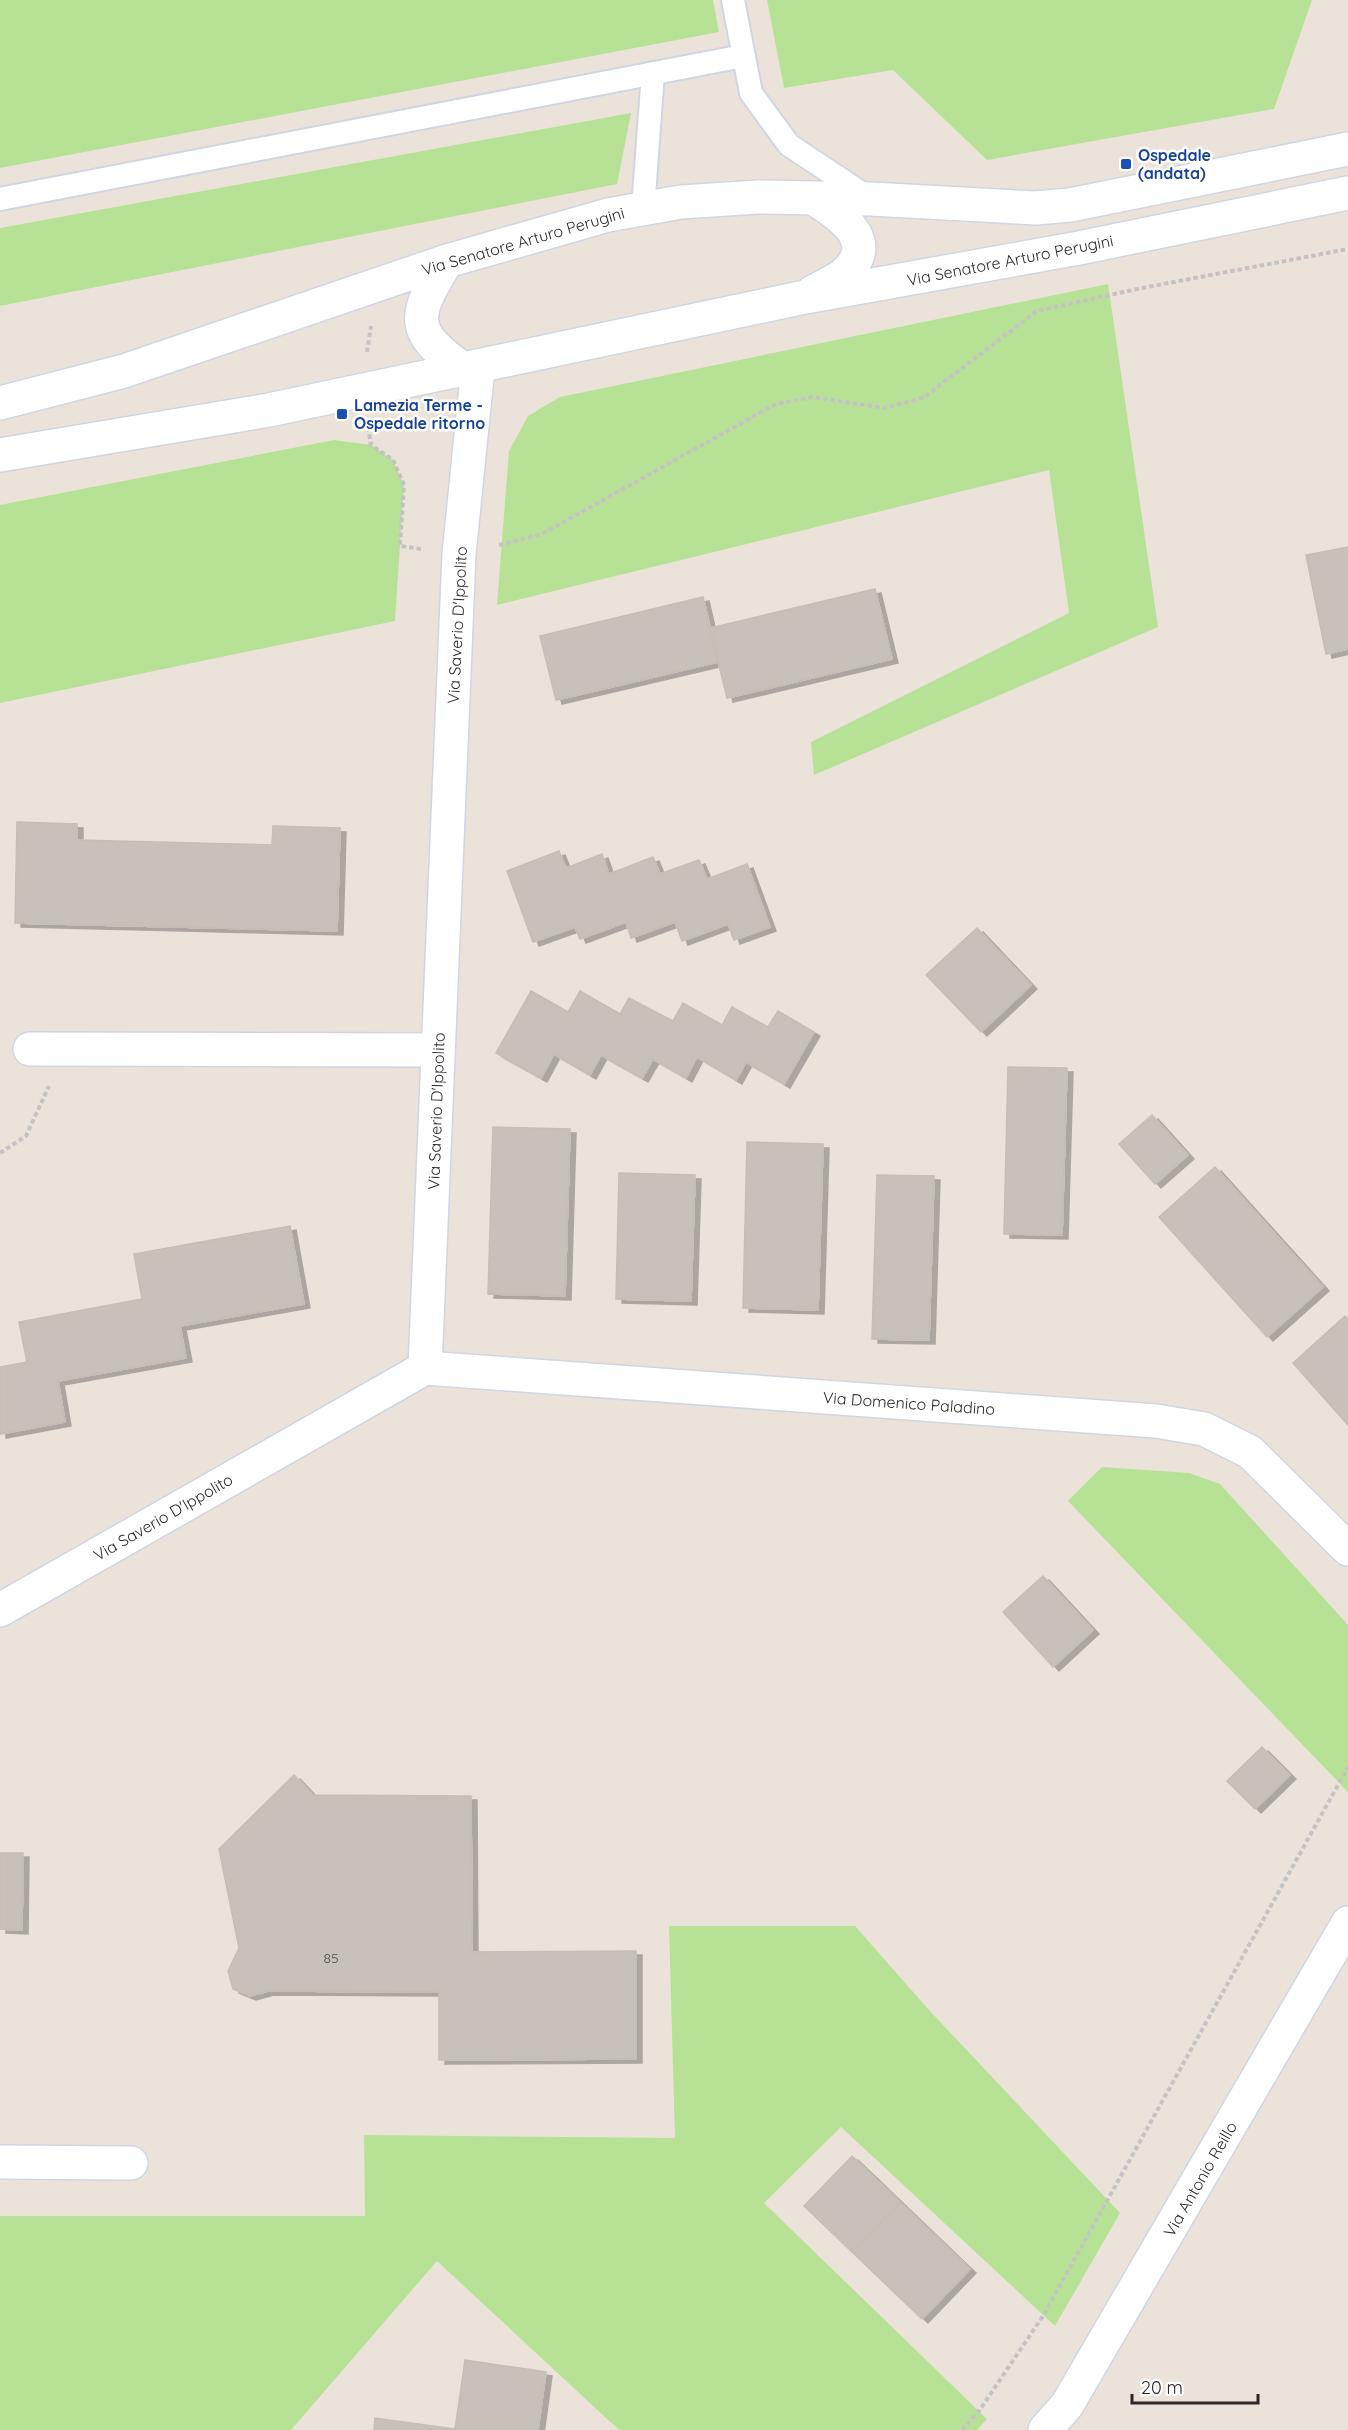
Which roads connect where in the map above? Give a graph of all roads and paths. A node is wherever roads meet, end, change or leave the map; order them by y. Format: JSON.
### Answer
{"nodes":[{"id":1,"x":733,"y":0,"type":"edge"},
{"id":2,"x":743,"y":56,"type":"junction"},
{"id":3,"x":653,"y":73,"type":"junction"},
{"id":4,"x":1348,"y":149,"type":"edge"},
{"id":5,"x":1348,"y":193,"type":"edge"},
{"id":6,"x":813,"y":198,"type":"junction"},
{"id":7,"x":0,"y":199,"type":"edge"},
{"id":8,"x":871,"y":199,"type":"junction"},
{"id":9,"x":643,"y":209,"type":"junction"},
{"id":10,"x":1348,"y":249,"type":"edge"},
{"id":11,"x":447,"y":261,"type":"junction"},
{"id":12,"x":801,"y":298,"type":"junction"},
{"id":13,"x":1037,"y":311,"type":"dead end"},
{"id":14,"x":471,"y":368,"type":"junction"},
{"id":15,"x":0,"y":403,"type":"edge"},
{"id":16,"x":0,"y":455,"type":"edge"},
{"id":17,"x":30,"y":1049,"type":"dead end"},
{"id":18,"x":66,"y":1050,"type":"junction"},
{"id":19,"x":438,"y":1050,"type":"junction"},
{"id":20,"x":0,"y":1153,"type":"edge"},
{"id":21,"x":425,"y":1368,"type":"junction"},
{"id":22,"x":1348,"y":1549,"type":"edge"},
{"id":23,"x":0,"y":1610,"type":"edge"},
{"id":24,"x":1348,"y":1767,"type":"edge"},
{"id":25,"x":1348,"y":1923,"type":"edge"},
{"id":26,"x":0,"y":2162,"type":"edge"},
{"id":27,"x":131,"y":2163,"type":"dead end"},
{"id":28,"x":962,"y":2430,"type":"edge"},
{"id":29,"x":1045,"y":2430,"type":"edge"}],
"edges":[{"from":1,"to":2,"type":"lane"},
{"from":2,"to":3,"type":"lane"},
{"from":2,"to":8,"type":"lane"},
{"from":3,"to":7,"type":"lane"},
{"from":3,"to":9,"type":"lane"},
{"from":4,"to":8,"type":"street","name":"Via Senatore Arturo Perugini"},
{"from":5,"to":12,"type":"street","name":"Via Senatore Arturo Perugini"},
{"from":6,"to":8,"type":"street","name":"Via Senatore Arturo Perugini"},
{"from":6,"to":9,"type":"street","name":"Via Senatore Arturo Perugini"},
{"from":6,"to":12,"type":"street"},
{"from":9,"to":11,"type":"street","name":"Via Senatore Arturo Perugini"},
{"from":10,"to":13,"type":"path"},
{"from":11,"to":14,"type":"street"},
{"from":11,"to":15,"type":"street","name":"Via Senatore Arturo Perugini"},
{"from":12,"to":14,"type":"street","name":"Via Senatore Arturo Perugini"},
{"from":14,"to":16,"type":"street","name":"Via Senatore Arturo Perugini"},
{"from":14,"to":19,"type":"street","name":"Via Saverio D'Ippolito"},
{"from":17,"to":18,"type":"street"},
{"from":18,"to":19,"type":"street"},
{"from":18,"to":20,"type":"path"},
{"from":19,"to":21,"type":"street","name":"Via Saverio D'Ippolito"},
{"from":21,"to":22,"type":"street","name":"Via Domenico Paladino"},
{"from":21,"to":23,"type":"street","name":"Via Saverio D'Ippolito"},
{"from":24,"to":28,"type":"path"},
{"from":25,"to":29,"type":"street","name":"Via Antonio Reillo"},
{"from":26,"to":27,"type":"street"}]}
